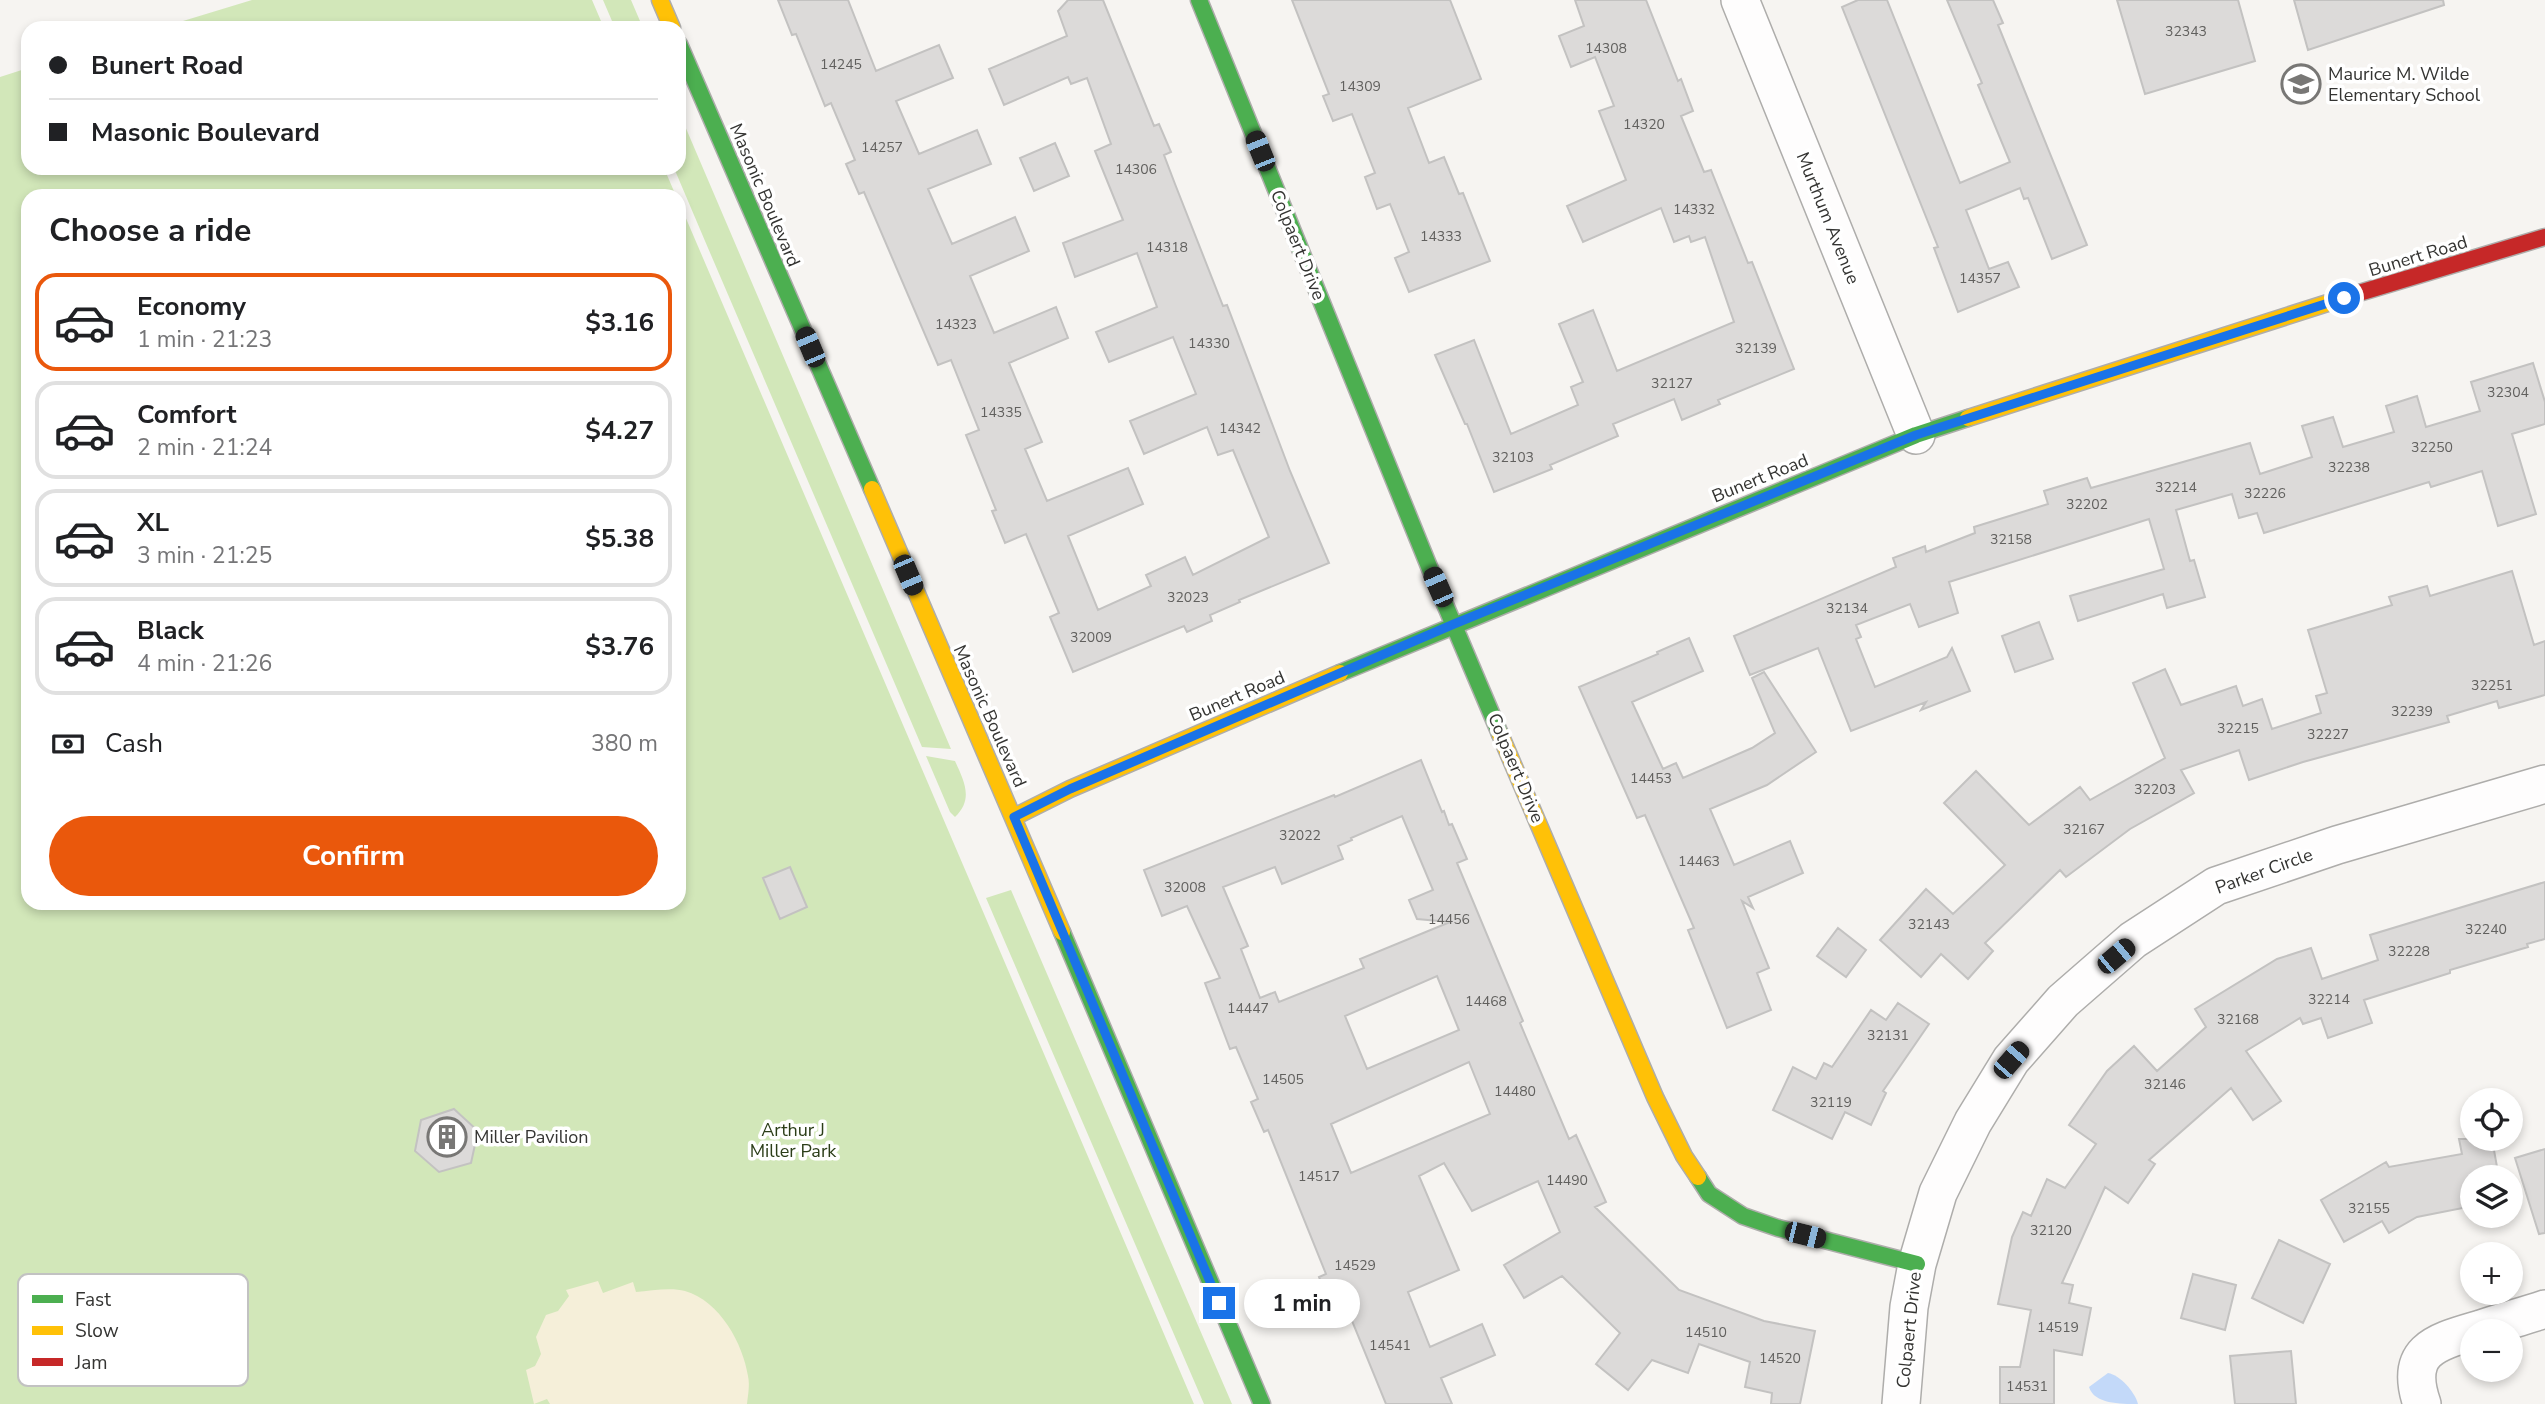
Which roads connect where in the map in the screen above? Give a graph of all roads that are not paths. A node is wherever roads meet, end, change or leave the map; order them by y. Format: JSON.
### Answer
{"nodes":[{"id":1,"x":660,"y":0,"type":"edge"},
{"id":2,"x":1199,"y":0,"type":"edge"},
{"id":3,"x":1740,"y":0,"type":"edge"},
{"id":4,"x":669,"y":21,"type":"edge"},
{"id":5,"x":686,"y":60,"type":"edge"},
{"id":6,"x":2545,"y":237,"type":"edge"},
{"id":7,"x":1916,"y":435,"type":"junction"},
{"id":8,"x":1454,"y":624,"type":"junction"},
{"id":9,"x":2545,"y":784,"type":"edge"},
{"id":10,"x":1014,"y":817,"type":"junction"},
{"id":11,"x":1917,"y":1264,"type":"junction"},
{"id":12,"x":2545,"y":1309,"type":"edge"},
{"id":13,"x":1262,"y":1404,"type":"edge"},
{"id":14,"x":1901,"y":1404,"type":"edge"},
{"id":15,"x":2422,"y":1404,"type":"edge"}],
"edges":[{"from":1,"to":4,"type":"street"},
{"from":2,"to":8,"type":"street","name":"Colpaert Drive"},
{"from":3,"to":7,"type":"street","name":"Murthum Avenue"},
{"from":5,"to":10,"type":"street","name":"Masonic Boulevard"},
{"from":6,"to":7,"type":"street","name":"Bunert Road"},
{"from":7,"to":8,"type":"street","name":"Bunert Road"},
{"from":8,"to":10,"type":"street","name":"Bunert Road"},
{"from":8,"to":11,"type":"street","name":"Colpaert Drive"},
{"from":9,"to":11,"type":"street","name":"Parker Circle"},
{"from":10,"to":13,"type":"street","name":"Masonic Boulevard"},
{"from":11,"to":14,"type":"street","name":"Colpaert Drive"},
{"from":12,"to":15,"type":"street"}]}
